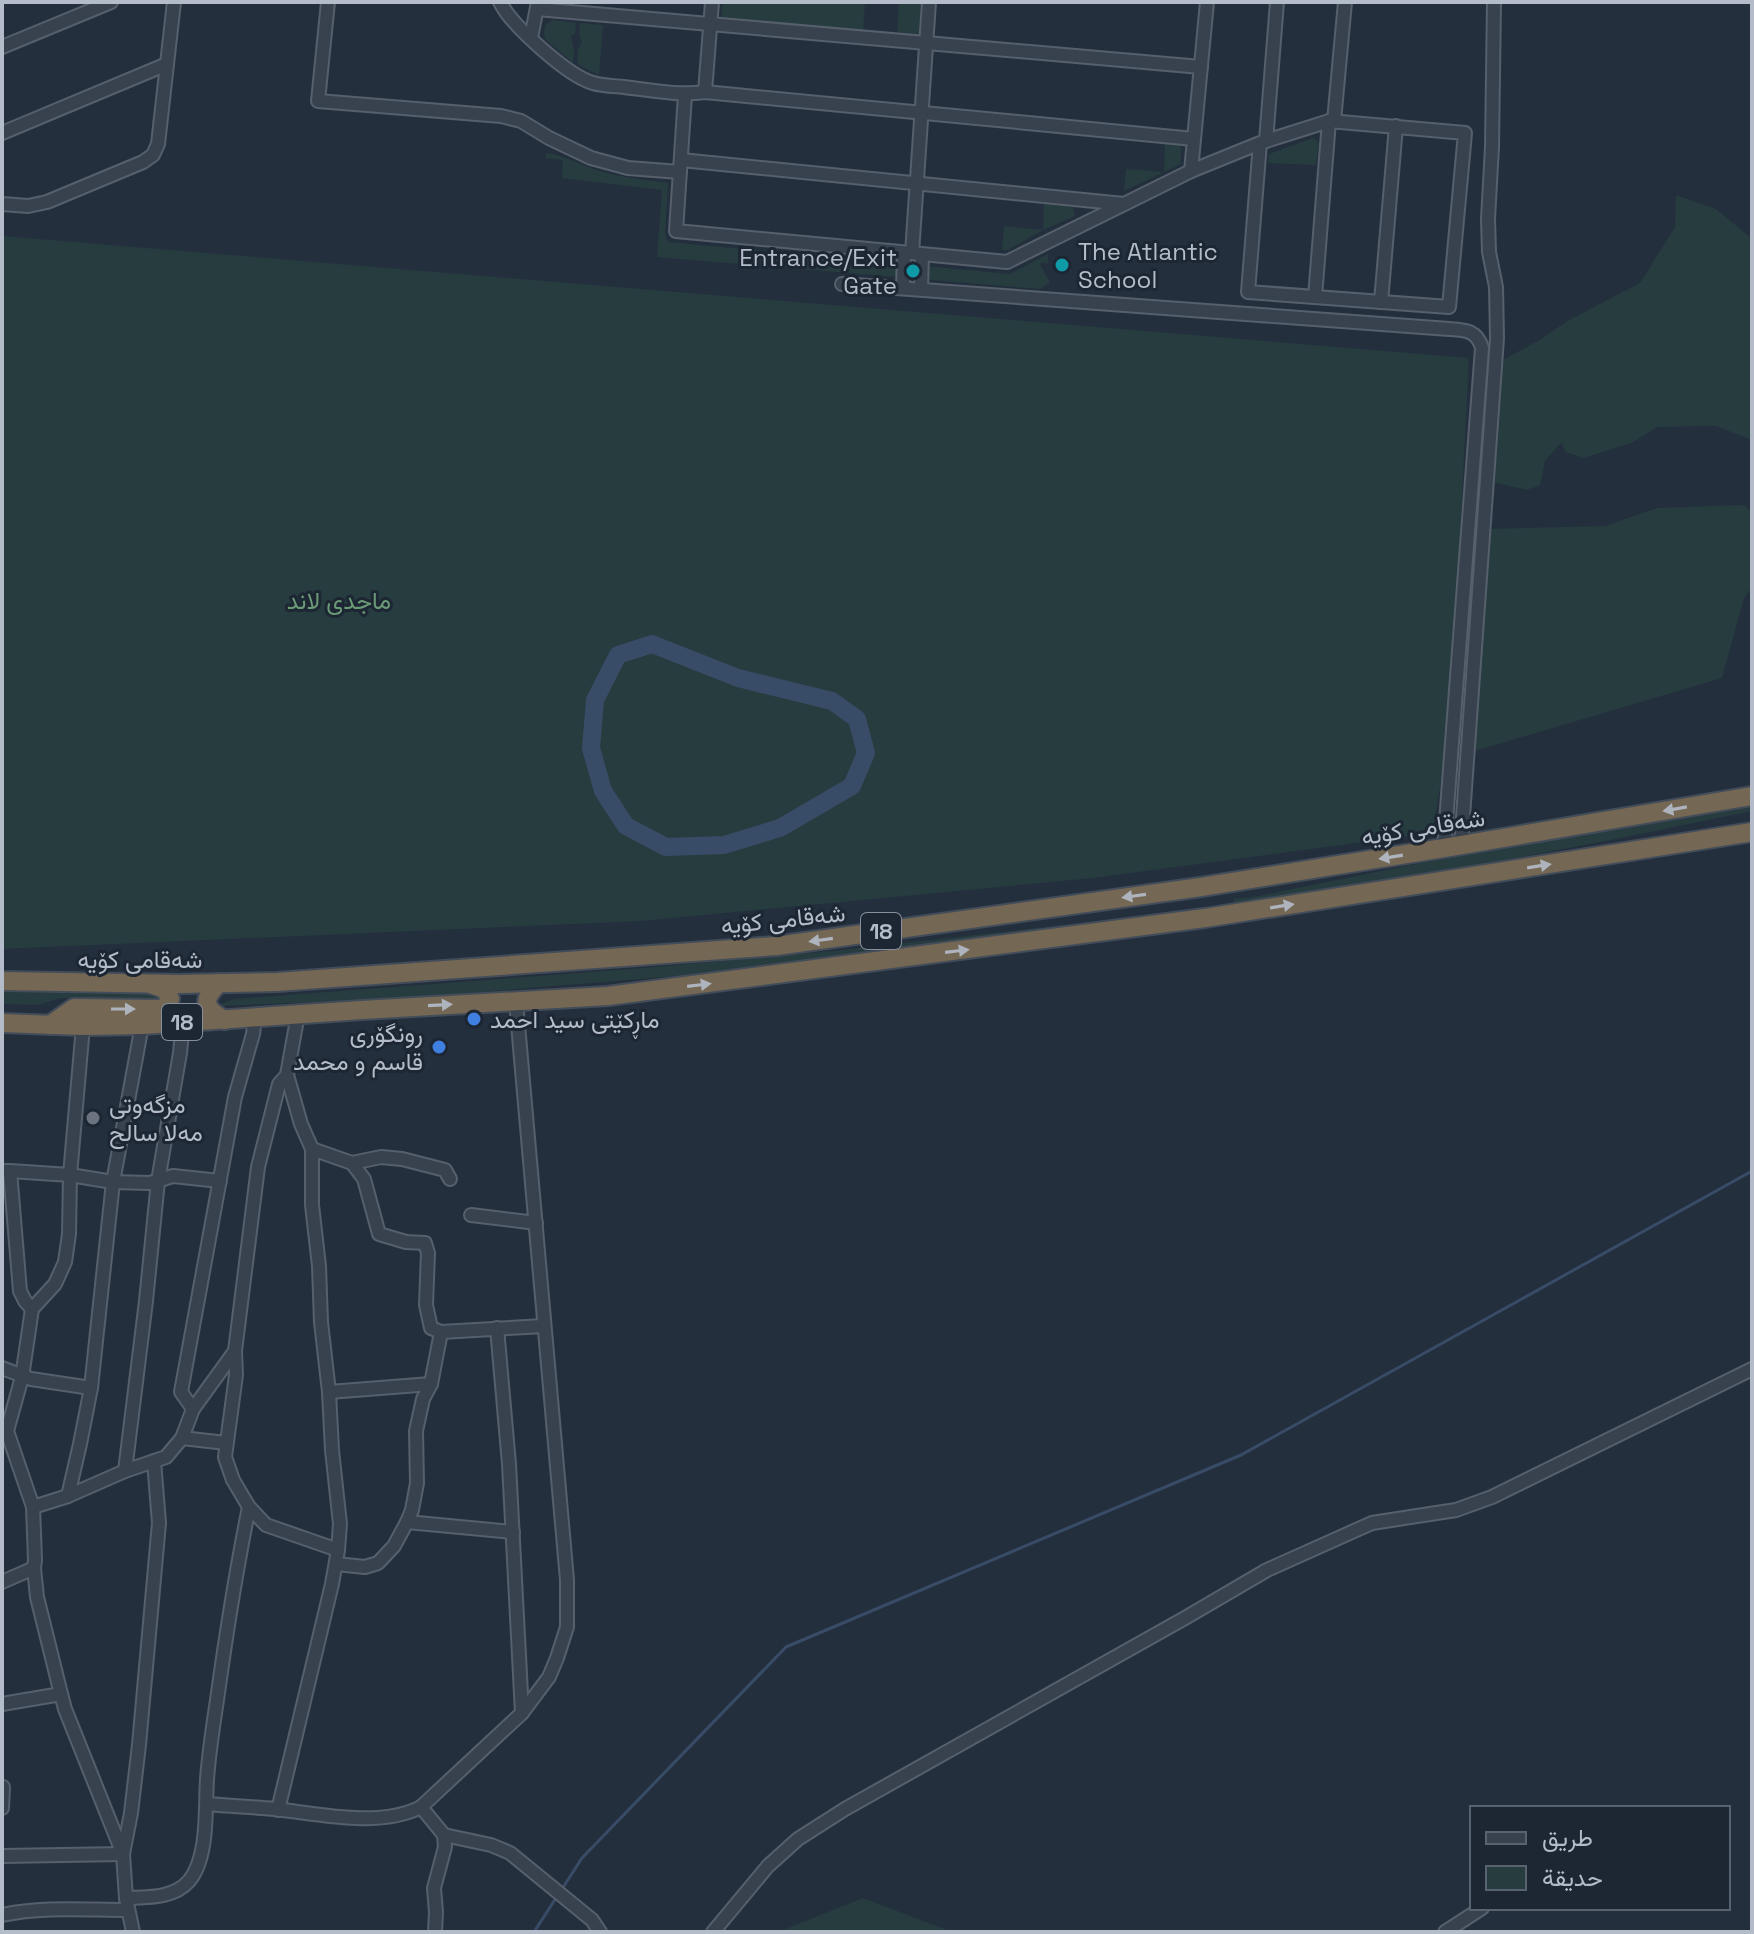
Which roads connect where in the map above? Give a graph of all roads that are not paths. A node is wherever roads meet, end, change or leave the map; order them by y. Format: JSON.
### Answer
{"nodes":[{"id":1,"x":111,"y":2,"type":"edge"},
{"id":2,"x":174,"y":2,"type":"edge"},
{"id":3,"x":328,"y":2,"type":"edge"},
{"id":4,"x":500,"y":2,"type":"edge"},
{"id":5,"x":712,"y":2,"type":"edge"},
{"id":6,"x":929,"y":2,"type":"edge"},
{"id":7,"x":1207,"y":2,"type":"edge"},
{"id":8,"x":1277,"y":2,"type":"edge"},
{"id":9,"x":1345,"y":2,"type":"edge"},
{"id":10,"x":1494,"y":2,"type":"edge"},
{"id":11,"x":538,"y":6,"type":"edge"},
{"id":12,"x":711,"y":24,"type":"junction"},
{"id":13,"x":531,"y":38,"type":"junction"},
{"id":14,"x":926,"y":43,"type":"junction"},
{"id":15,"x":2,"y":47,"type":"edge"},
{"id":16,"x":167,"y":64,"type":"junction"},
{"id":17,"x":1201,"y":67,"type":"junction"},
{"id":18,"x":705,"y":92,"type":"junction"},
{"id":19,"x":685,"y":95,"type":"junction"},
{"id":20,"x":921,"y":112,"type":"junction"},
{"id":21,"x":1331,"y":121,"type":"junction"},
{"id":22,"x":1396,"y":126,"type":"junction"},
{"id":23,"x":2,"y":133,"type":"edge"},
{"id":24,"x":1194,"y":139,"type":"junction"},
{"id":25,"x":1263,"y":142,"type":"junction"},
{"id":26,"x":680,"y":166,"type":"junction"},
{"id":27,"x":1191,"y":171,"type":"junction"},
{"id":28,"x":917,"y":184,"type":"junction"},
{"id":29,"x":2,"y":204,"type":"edge"},
{"id":30,"x":1124,"y":204,"type":"junction"},
{"id":31,"x":913,"y":253,"type":"junction"},
{"id":32,"x":842,"y":284,"type":"dead end"},
{"id":33,"x":903,"y":288,"type":"junction"},
{"id":34,"x":921,"y":289,"type":"junction"},
{"id":35,"x":1315,"y":297,"type":"junction"},
{"id":36,"x":1381,"y":302,"type":"junction"},
{"id":37,"x":1752,"y":796,"type":"edge"},
{"id":38,"x":1752,"y":832,"type":"edge"},
{"id":39,"x":1452,"y":847,"type":"junction"},
{"id":40,"x":1201,"y":887,"type":"junction"},
{"id":41,"x":1205,"y":918,"type":"junction"},
{"id":42,"x":2,"y":981,"type":"edge"},
{"id":43,"x":219,"y":983,"type":"junction"},
{"id":44,"x":148,"y":984,"type":"junction"},
{"id":45,"x":516,"y":1002,"type":"junction"},
{"id":46,"x":298,"y":1014,"type":"junction"},
{"id":47,"x":255,"y":1018,"type":"junction"},
{"id":48,"x":225,"y":1020,"type":"junction"},
{"id":49,"x":183,"y":1022,"type":"junction"},
{"id":50,"x":2,"y":1023,"type":"edge"},
{"id":51,"x":50,"y":1025,"type":"junction"},
{"id":52,"x":142,"y":1025,"type":"junction"},
{"id":53,"x":83,"y":1026,"type":"junction"},
{"id":54,"x":287,"y":1075,"type":"junction"},
{"id":55,"x":312,"y":1149,"type":"junction"},
{"id":56,"x":352,"y":1163,"type":"junction"},
{"id":57,"x":6,"y":1171,"type":"edge"},
{"id":58,"x":70,"y":1175,"type":"junction"},
{"id":59,"x":450,"y":1179,"type":"dead end"},
{"id":60,"x":158,"y":1181,"type":"junction"},
{"id":61,"x":220,"y":1181,"type":"junction"},
{"id":62,"x":113,"y":1182,"type":"junction"},
{"id":63,"x":471,"y":1215,"type":"dead end"},
{"id":64,"x":536,"y":1223,"type":"junction"},
{"id":65,"x":32,"y":1309,"type":"junction"},
{"id":66,"x":544,"y":1326,"type":"junction"},
{"id":67,"x":497,"y":1328,"type":"junction"},
{"id":68,"x":441,"y":1332,"type":"junction"},
{"id":69,"x":235,"y":1351,"type":"junction"},
{"id":70,"x":2,"y":1368,"type":"edge"},
{"id":71,"x":1752,"y":1369,"type":"edge"},
{"id":72,"x":22,"y":1377,"type":"junction"},
{"id":73,"x":431,"y":1384,"type":"junction"},
{"id":74,"x":91,"y":1388,"type":"junction"},
{"id":75,"x":329,"y":1392,"type":"junction"},
{"id":76,"x":193,"y":1409,"type":"junction"},
{"id":77,"x":4,"y":1432,"type":"edge"},
{"id":78,"x":182,"y":1438,"type":"junction"},
{"id":79,"x":226,"y":1443,"type":"junction"},
{"id":80,"x":154,"y":1461,"type":"junction"},
{"id":81,"x":125,"y":1471,"type":"junction"},
{"id":82,"x":68,"y":1496,"type":"junction"},
{"id":83,"x":33,"y":1507,"type":"junction"},
{"id":84,"x":249,"y":1507,"type":"junction"},
{"id":85,"x":407,"y":1522,"type":"junction"},
{"id":86,"x":513,"y":1532,"type":"junction"},
{"id":87,"x":338,"y":1550,"type":"junction"},
{"id":88,"x":336,"y":1564,"type":"junction"},
{"id":89,"x":34,"y":1568,"type":"junction"},
{"id":90,"x":2,"y":1582,"type":"edge"},
{"id":91,"x":61,"y":1694,"type":"junction"},
{"id":92,"x":2,"y":1704,"type":"edge"},
{"id":93,"x":522,"y":1713,"type":"junction"},
{"id":94,"x":3,"y":1787,"type":"edge"},
{"id":95,"x":207,"y":1804,"type":"junction"},
{"id":96,"x":421,"y":1807,"type":"junction"},
{"id":97,"x":2,"y":1808,"type":"edge"},
{"id":98,"x":278,"y":1810,"type":"junction"},
{"id":99,"x":444,"y":1835,"type":"junction"},
{"id":100,"x":123,"y":1854,"type":"junction"},
{"id":101,"x":2,"y":1856,"type":"edge"},
{"id":102,"x":127,"y":1904,"type":"junction"},
{"id":103,"x":1479,"y":1910,"type":"edge"},
{"id":104,"x":2,"y":1915,"type":"edge"},
{"id":105,"x":133,"y":1932,"type":"edge"},
{"id":106,"x":435,"y":1932,"type":"edge"},
{"id":107,"x":600,"y":1932,"type":"edge"},
{"id":108,"x":713,"y":1932,"type":"edge"},
{"id":109,"x":1445,"y":1932,"type":"edge"}],
"edges":[{"from":1,"to":15,"type":"street"},
{"from":2,"to":16,"type":"street"},
{"from":3,"to":26,"type":"street"},
{"from":4,"to":13,"type":"street"},
{"from":5,"to":12,"type":"street"},
{"from":6,"to":14,"type":"street"},
{"from":7,"to":17,"type":"street"},
{"from":8,"to":25,"type":"street"},
{"from":9,"to":21,"type":"street"},
{"from":10,"to":39,"type":"street"},
{"from":11,"to":12,"type":"street"},
{"from":11,"to":13,"type":"street"},
{"from":12,"to":14,"type":"street"},
{"from":12,"to":18,"type":"street"},
{"from":13,"to":19,"type":"street"},
{"from":14,"to":17,"type":"street"},
{"from":14,"to":20,"type":"street"},
{"from":16,"to":23,"type":"street"},
{"from":16,"to":29,"type":"street"},
{"from":17,"to":24,"type":"street"},
{"from":18,"to":19,"type":"street"},
{"from":18,"to":20,"type":"street"},
{"from":19,"to":26,"type":"street"},
{"from":20,"to":24,"type":"street"},
{"from":20,"to":28,"type":"street"},
{"from":21,"to":22,"type":"street"},
{"from":21,"to":25,"type":"street"},
{"from":21,"to":35,"type":"street"},
{"from":22,"to":36,"type":"street"},
{"from":22,"to":36,"type":"street"},
{"from":24,"to":27,"type":"street"},
{"from":25,"to":27,"type":"street"},
{"from":25,"to":35,"type":"street"},
{"from":26,"to":28,"type":"street"},
{"from":26,"to":31,"type":"street"},
{"from":27,"to":30,"type":"street"},
{"from":28,"to":30,"type":"street"},
{"from":28,"to":31,"type":"street"},
{"from":30,"to":31,"type":"street"},
{"from":31,"to":33,"type":"street"},
{"from":31,"to":34,"type":"street"},
{"from":32,"to":33,"type":"street"},
{"from":33,"to":34,"type":"street"},
{"from":34,"to":39,"type":"street"},
{"from":35,"to":36,"type":"street"},
{"from":37,"to":39,"type":"highway","name":"شەقامی کۆیە","number":"18","one_way":true},
{"from":41,"to":38,"type":"highway","number":"18","one_way":true},
{"from":39,"to":40,"type":"highway","name":"شەقامی کۆیە","number":"18","one_way":true},
{"from":40,"to":41,"type":"highway"},
{"from":40,"to":43,"type":"highway","name":"شەقامی کۆیە","number":"18","one_way":true},
{"from":45,"to":41,"type":"highway","number":"18","one_way":true},
{"from":42,"to":44,"type":"highway","name":"شەقامی کۆیە","number":"18"},
{"from":43,"to":44,"type":"highway","name":"شەقامی کۆیە","number":"18"},
{"from":43,"to":48,"type":"highway"},
{"from":51,"to":44,"type":"highway","one_way":true},
{"from":46,"to":45,"type":"highway","number":"18","one_way":true},
{"from":45,"to":64,"type":"street"},
{"from":46,"to":47,"type":"highway","number":"18"},
{"from":46,"to":54,"type":"street"},
{"from":47,"to":48,"type":"highway","number":"18"},
{"from":47,"to":61,"type":"street"},
{"from":48,"to":49,"type":"highway","number":"18"},
{"from":49,"to":52,"type":"highway","number":"18"},
{"from":49,"to":60,"type":"street"},
{"from":50,"to":51,"type":"highway","number":"18"},
{"from":51,"to":53,"type":"highway","number":"18"},
{"from":52,"to":53,"type":"highway","number":"18"},
{"from":52,"to":62,"type":"street"},
{"from":53,"to":58,"type":"street"},
{"from":54,"to":55,"type":"street"},
{"from":54,"to":69,"type":"street"},
{"from":55,"to":56,"type":"street"},
{"from":55,"to":75,"type":"street"},
{"from":56,"to":59,"type":"street"},
{"from":56,"to":68,"type":"street"},
{"from":57,"to":58,"type":"street"},
{"from":57,"to":65,"type":"street"},
{"from":58,"to":62,"type":"street"},
{"from":58,"to":65,"type":"street"},
{"from":60,"to":61,"type":"street"},
{"from":60,"to":62,"type":"street"},
{"from":60,"to":81,"type":"street"},
{"from":61,"to":76,"type":"street"},
{"from":62,"to":74,"type":"street"},
{"from":63,"to":64,"type":"street"},
{"from":64,"to":66,"type":"street"},
{"from":65,"to":72,"type":"street"},
{"from":66,"to":67,"type":"street"},
{"from":66,"to":93,"type":"street"},
{"from":67,"to":68,"type":"street"},
{"from":67,"to":86,"type":"street"},
{"from":68,"to":73,"type":"street"},
{"from":69,"to":76,"type":"street"},
{"from":69,"to":79,"type":"street"},
{"from":70,"to":72,"type":"street"},
{"from":71,"to":108,"type":"street"},
{"from":72,"to":74,"type":"street"},
{"from":72,"to":77,"type":"street"},
{"from":73,"to":75,"type":"street"},
{"from":73,"to":85,"type":"street"},
{"from":74,"to":82,"type":"street"},
{"from":75,"to":87,"type":"street"},
{"from":76,"to":78,"type":"street"},
{"from":77,"to":83,"type":"street"},
{"from":78,"to":79,"type":"street"},
{"from":78,"to":80,"type":"street"},
{"from":79,"to":84,"type":"street"},
{"from":80,"to":81,"type":"street"},
{"from":80,"to":100,"type":"street"},
{"from":81,"to":82,"type":"street"},
{"from":82,"to":83,"type":"street"},
{"from":83,"to":89,"type":"street"},
{"from":84,"to":87,"type":"street"},
{"from":84,"to":95,"type":"street"},
{"from":85,"to":86,"type":"street"},
{"from":85,"to":88,"type":"street"},
{"from":86,"to":93,"type":"street"},
{"from":87,"to":88,"type":"street"},
{"from":88,"to":98,"type":"street"},
{"from":89,"to":90,"type":"street"},
{"from":89,"to":91,"type":"street"},
{"from":91,"to":92,"type":"street"},
{"from":91,"to":100,"type":"street"},
{"from":93,"to":96,"type":"street"},
{"from":94,"to":97,"type":"street"},
{"from":95,"to":98,"type":"street"},
{"from":95,"to":102,"type":"street"},
{"from":96,"to":98,"type":"street"},
{"from":96,"to":99,"type":"street"},
{"from":99,"to":106,"type":"street"},
{"from":99,"to":107,"type":"street"},
{"from":100,"to":101,"type":"street"},
{"from":100,"to":102,"type":"street"},
{"from":102,"to":104,"type":"street"},
{"from":102,"to":105,"type":"street"},
{"from":103,"to":109,"type":"street"}]}
